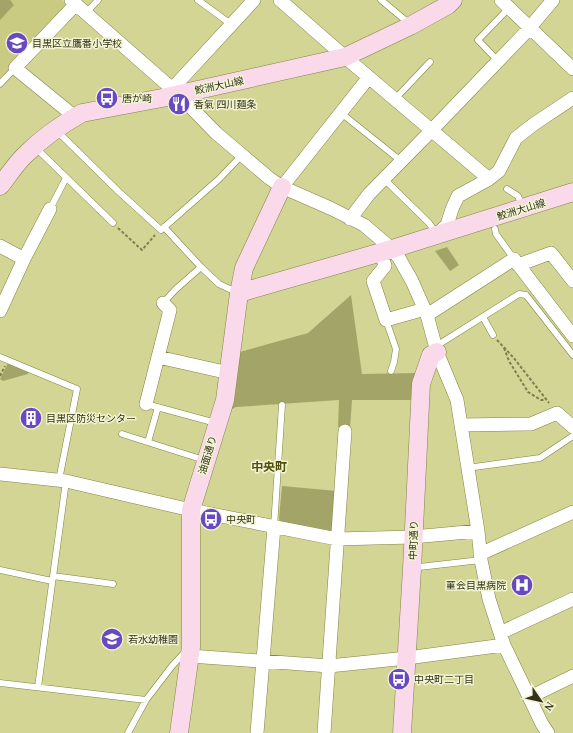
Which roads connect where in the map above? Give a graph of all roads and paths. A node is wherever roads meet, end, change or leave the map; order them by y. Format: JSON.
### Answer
{"nodes":[{"id":1,"x":98,"y":0,"type":"edge"},
{"id":2,"x":198,"y":0,"type":"edge"},
{"id":3,"x":254,"y":0,"type":"edge"},
{"id":4,"x":280,"y":0,"type":"edge"},
{"id":5,"x":381,"y":0,"type":"edge"},
{"id":6,"x":453,"y":0,"type":"edge"},
{"id":7,"x":553,"y":0,"type":"edge"},
{"id":8,"x":73,"y":2,"type":"edge"},
{"id":9,"x":505,"y":4,"type":"edge"},
{"id":10,"x":86,"y":13,"type":"junction"},
{"id":11,"x":232,"y":25,"type":"junction"},
{"id":12,"x":410,"y":26,"type":"junction"},
{"id":13,"x":530,"y":28,"type":"junction"},
{"id":14,"x":345,"y":57,"type":"junction"},
{"id":15,"x":498,"y":61,"type":"junction"},
{"id":16,"x":430,"y":62,"type":"dead end"},
{"id":17,"x":15,"y":68,"type":"junction"},
{"id":18,"x":573,"y":69,"type":"edge"},
{"id":19,"x":369,"y":77,"type":"junction"},
{"id":20,"x":0,"y":84,"type":"edge"},
{"id":21,"x":175,"y":92,"type":"junction"},
{"id":22,"x":573,"y":98,"type":"edge"},
{"id":23,"x":395,"y":99,"type":"junction"},
{"id":24,"x":341,"y":113,"type":"junction"},
{"id":25,"x":72,"y":119,"type":"junction"},
{"id":26,"x":56,"y":130,"type":"junction"},
{"id":27,"x":432,"y":130,"type":"junction"},
{"id":28,"x":34,"y":146,"type":"junction"},
{"id":29,"x":242,"y":155,"type":"junction"},
{"id":30,"x":401,"y":161,"type":"junction"},
{"id":31,"x":66,"y":178,"type":"junction"},
{"id":32,"x":384,"y":179,"type":"junction"},
{"id":33,"x":489,"y":179,"type":"junction"},
{"id":34,"x":0,"y":186,"type":"edge"},
{"id":35,"x":282,"y":187,"type":"junction"},
{"id":36,"x":507,"y":189,"type":"dead end"},
{"id":37,"x":573,"y":192,"type":"edge"},
{"id":38,"x":523,"y":208,"type":"junction"},
{"id":39,"x":50,"y":209,"type":"joint"},
{"id":40,"x":350,"y":219,"type":"junction"},
{"id":41,"x":113,"y":223,"type":"joint"},
{"id":42,"x":162,"y":228,"type":"junction"},
{"id":43,"x":495,"y":229,"type":"dead end"},
{"id":44,"x":437,"y":234,"type":"junction"},
{"id":45,"x":0,"y":246,"type":"edge"},
{"id":46,"x":393,"y":250,"type":"junction"},
{"id":47,"x":24,"y":259,"type":"junction"},
{"id":48,"x":516,"y":262,"type":"junction"},
{"id":49,"x":201,"y":268,"type":"junction"},
{"id":50,"x":573,"y":281,"type":"edge"},
{"id":51,"x":239,"y":293,"type":"junction"},
{"id":52,"x":4,"y":294,"type":"edge"},
{"id":53,"x":163,"y":303,"type":"joint"},
{"id":54,"x":0,"y":311,"type":"edge"},
{"id":55,"x":426,"y":312,"type":"junction"},
{"id":56,"x":483,"y":317,"type":"junction"},
{"id":57,"x":386,"y":320,"type":"junction"},
{"id":58,"x":493,"y":334,"type":"joint"},
{"id":59,"x":573,"y":336,"type":"edge"},
{"id":60,"x":504,"y":347,"type":"junction"},
{"id":61,"x":436,"y":348,"type":"junction"},
{"id":62,"x":573,"y":355,"type":"edge"},
{"id":63,"x":0,"y":357,"type":"edge"},
{"id":64,"x":158,"y":357,"type":"junction"},
{"id":65,"x":391,"y":371,"type":"dead end"},
{"id":66,"x":229,"y":373,"type":"junction"},
{"id":67,"x":546,"y":400,"type":"junction"},
{"id":68,"x":152,"y":405,"type":"junction"},
{"id":69,"x":282,"y":405,"type":"dead end"},
{"id":70,"x":557,"y":413,"type":"junction"},
{"id":71,"x":217,"y":423,"type":"junction"},
{"id":72,"x":461,"y":425,"type":"junction"},
{"id":73,"x":573,"y":427,"type":"edge"},
{"id":74,"x":345,"y":430,"type":"dead end"},
{"id":75,"x":122,"y":434,"type":"dead end"},
{"id":76,"x":573,"y":436,"type":"edge"},
{"id":77,"x":148,"y":442,"type":"junction"},
{"id":78,"x":206,"y":460,"type":"junction"},
{"id":79,"x":467,"y":468,"type":"junction"},
{"id":80,"x":0,"y":474,"type":"edge"},
{"id":81,"x":62,"y":481,"type":"junction"},
{"id":82,"x":191,"y":510,"type":"junction"},
{"id":83,"x":573,"y":512,"type":"edge"},
{"id":84,"x":274,"y":527,"type":"junction"},
{"id":85,"x":478,"y":531,"type":"junction"},
{"id":86,"x":413,"y":537,"type":"junction"},
{"id":87,"x":337,"y":539,"type":"junction"},
{"id":88,"x":481,"y":557,"type":"junction"},
{"id":89,"x":412,"y":568,"type":"junction"},
{"id":90,"x":0,"y":570,"type":"edge"},
{"id":91,"x":53,"y":579,"type":"junction"},
{"id":92,"x":113,"y":584,"type":"dead end"},
{"id":93,"x":573,"y":599,"type":"edge"},
{"id":94,"x":502,"y":639,"type":"junction"},
{"id":95,"x":190,"y":651,"type":"junction"},
{"id":96,"x":407,"y":658,"type":"junction"},
{"id":97,"x":263,"y":662,"type":"junction"},
{"id":98,"x":329,"y":666,"type":"junction"},
{"id":99,"x":573,"y":676,"type":"edge"},
{"id":100,"x":0,"y":683,"type":"edge"},
{"id":101,"x":38,"y":687,"type":"junction"},
{"id":102,"x":530,"y":697,"type":"junction"},
{"id":103,"x":146,"y":700,"type":"junction"},
{"id":104,"x":128,"y":733,"type":"edge"},
{"id":105,"x":180,"y":733,"type":"edge"},
{"id":106,"x":257,"y":733,"type":"edge"},
{"id":107,"x":324,"y":733,"type":"edge"},
{"id":108,"x":402,"y":733,"type":"edge"},
{"id":109,"x":548,"y":733,"type":"edge"}],
"edges":[{"from":1,"to":10,"type":"lane"},
{"from":2,"to":11,"type":"lane"},
{"from":3,"to":11,"type":"street"},
{"from":4,"to":14,"type":"street"},
{"from":5,"to":12,"type":"lane"},
{"from":6,"to":12,"type":"street","name":"鮫洲大山線"},
{"from":7,"to":13,"type":"street"},
{"from":8,"to":10,"type":"street"},
{"from":8,"to":17,"type":"street"},
{"from":9,"to":13,"type":"street"},
{"from":9,"to":15,"type":"lane"},
{"from":10,"to":21,"type":"street"},
{"from":11,"to":21,"type":"street"},
{"from":12,"to":14,"type":"street","name":"鮫洲大山線"},
{"from":13,"to":15,"type":"street"},
{"from":13,"to":18,"type":"street"},
{"from":14,"to":19,"type":"street"},
{"from":14,"to":21,"type":"street","name":"鮫洲大山線"},
{"from":15,"to":27,"type":"street"},
{"from":16,"to":23,"type":"lane"},
{"from":17,"to":20,"type":"lane"},
{"from":17,"to":25,"type":"street"},
{"from":19,"to":23,"type":"street"},
{"from":19,"to":24,"type":"street"},
{"from":21,"to":25,"type":"street","name":"鮫洲大山線"},
{"from":21,"to":29,"type":"street"},
{"from":22,"to":33,"type":"street"},
{"from":23,"to":27,"type":"street"},
{"from":24,"to":30,"type":"lane"},
{"from":24,"to":35,"type":"street"},
{"from":25,"to":26,"type":"street","name":"鮫洲大山線"},
{"from":26,"to":28,"type":"street","name":"鮫洲大山線"},
{"from":26,"to":42,"type":"lane"},
{"from":27,"to":30,"type":"street"},
{"from":27,"to":33,"type":"street"},
{"from":28,"to":31,"type":"lane"},
{"from":28,"to":34,"type":"street","name":"鮫洲大山線"},
{"from":29,"to":35,"type":"street"},
{"from":29,"to":42,"type":"lane"},
{"from":30,"to":32,"type":"street"},
{"from":31,"to":39,"type":"lane"},
{"from":31,"to":41,"type":"lane"},
{"from":32,"to":40,"type":"street"},
{"from":32,"to":44,"type":"lane"},
{"from":33,"to":44,"type":"street"},
{"from":35,"to":40,"type":"street"},
{"from":35,"to":51,"type":"street","name":"油面通り"},
{"from":36,"to":38,"type":"lane"},
{"from":37,"to":38,"type":"street","name":"鮫洲大山線"},
{"from":38,"to":44,"type":"street","name":"鮫洲大山線"},
{"from":39,"to":47,"type":"street"},
{"from":40,"to":46,"type":"street"},
{"from":41,"to":42,"type":"path"},
{"from":42,"to":49,"type":"lane"},
{"from":43,"to":48,"type":"lane"},
{"from":44,"to":46,"type":"street","name":"鮫洲大山線"},
{"from":45,"to":47,"type":"street"},
{"from":46,"to":51,"type":"street","name":"鮫洲大山線"},
{"from":46,"to":55,"type":"street"},
{"from":46,"to":57,"type":"street"},
{"from":47,"to":52,"type":"street"},
{"from":48,"to":50,"type":"street"},
{"from":48,"to":55,"type":"street"},
{"from":48,"to":59,"type":"street"},
{"from":49,"to":51,"type":"lane"},
{"from":49,"to":53,"type":"lane"},
{"from":51,"to":66,"type":"street","name":"油面通り"},
{"from":52,"to":54,"type":"street"},
{"from":53,"to":64,"type":"street"},
{"from":55,"to":57,"type":"street"},
{"from":55,"to":61,"type":"street"},
{"from":56,"to":58,"type":"lane"},
{"from":56,"to":61,"type":"lane"},
{"from":56,"to":62,"type":"lane"},
{"from":57,"to":65,"type":"lane"},
{"from":58,"to":60,"type":"path"},
{"from":60,"to":67,"type":"path"},
{"from":60,"to":67,"type":"path"},
{"from":61,"to":72,"type":"street"},
{"from":61,"to":86,"type":"street","name":"中町通り"},
{"from":63,"to":81,"type":"lane"},
{"from":64,"to":66,"type":"street"},
{"from":64,"to":68,"type":"street"},
{"from":66,"to":71,"type":"street","name":"油面通り"},
{"from":67,"to":70,"type":"path"},
{"from":68,"to":71,"type":"lane"},
{"from":68,"to":77,"type":"lane"},
{"from":69,"to":84,"type":"lane"},
{"from":70,"to":72,"type":"street"},
{"from":70,"to":73,"type":"street"},
{"from":71,"to":78,"type":"street","name":"油面通り"},
{"from":72,"to":79,"type":"street"},
{"from":74,"to":87,"type":"street"},
{"from":75,"to":77,"type":"lane"},
{"from":76,"to":79,"type":"lane"},
{"from":77,"to":78,"type":"lane"},
{"from":78,"to":82,"type":"street","name":"油面通り"},
{"from":79,"to":85,"type":"street"},
{"from":80,"to":81,"type":"street"},
{"from":81,"to":82,"type":"street"},
{"from":81,"to":91,"type":"lane"},
{"from":82,"to":84,"type":"street"},
{"from":82,"to":95,"type":"street","name":"油面通り"},
{"from":83,"to":88,"type":"street"},
{"from":84,"to":87,"type":"street"},
{"from":84,"to":97,"type":"street"},
{"from":85,"to":86,"type":"street"},
{"from":85,"to":88,"type":"street"},
{"from":86,"to":87,"type":"street"},
{"from":86,"to":89,"type":"street","name":"中町通り"},
{"from":87,"to":98,"type":"street"},
{"from":88,"to":89,"type":"lane"},
{"from":88,"to":94,"type":"street"},
{"from":89,"to":96,"type":"street","name":"中町通り"},
{"from":90,"to":91,"type":"lane"},
{"from":91,"to":92,"type":"lane"},
{"from":91,"to":101,"type":"lane"},
{"from":93,"to":94,"type":"street"},
{"from":94,"to":96,"type":"street"},
{"from":94,"to":102,"type":"street"},
{"from":95,"to":97,"type":"street"},
{"from":95,"to":103,"type":"lane"},
{"from":95,"to":105,"type":"street","name":"油面通り"},
{"from":96,"to":98,"type":"street"},
{"from":96,"to":108,"type":"street","name":"中町通り"},
{"from":97,"to":98,"type":"street"},
{"from":97,"to":106,"type":"street"},
{"from":98,"to":107,"type":"street"},
{"from":99,"to":102,"type":"street"},
{"from":100,"to":101,"type":"lane"},
{"from":101,"to":103,"type":"lane"},
{"from":102,"to":109,"type":"street"},
{"from":103,"to":104,"type":"lane"}]}
